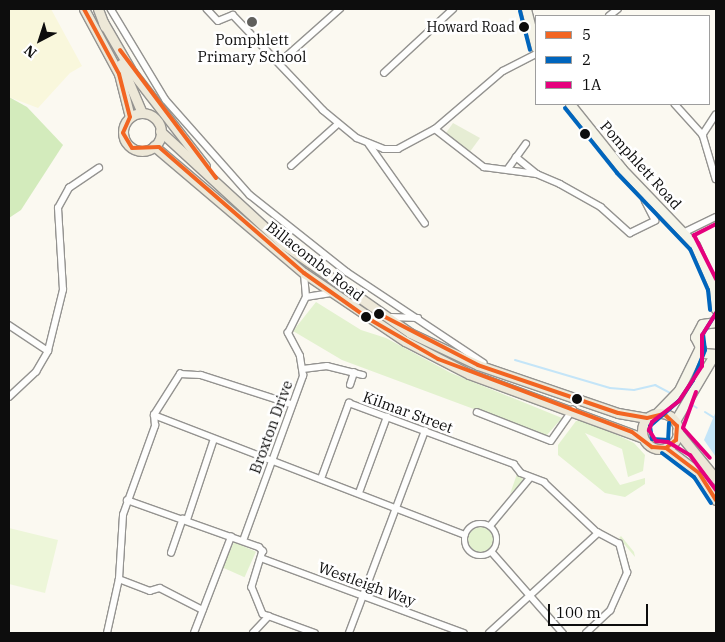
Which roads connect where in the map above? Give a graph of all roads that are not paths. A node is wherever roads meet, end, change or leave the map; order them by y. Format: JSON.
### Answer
{"nodes":[{"id":1,"x":84,"y":9,"type":"edge"},
{"id":2,"x":98,"y":9,"type":"edge"},
{"id":3,"x":111,"y":9,"type":"edge"},
{"id":4,"x":207,"y":9,"type":"edge"},
{"id":5,"x":340,"y":9,"type":"edge"},
{"id":6,"x":526,"y":9,"type":"edge"},
{"id":7,"x":454,"y":10,"type":"edge"},
{"id":8,"x":103,"y":22,"type":"junction"},
{"id":9,"x":535,"y":44,"type":"edge"},
{"id":10,"x":535,"y":55,"type":"edge"},
{"id":11,"x":280,"y":62,"type":"junction"},
{"id":12,"x":384,"y":73,"type":"dead end"},
{"id":13,"x":571,"y":105,"type":"edge"},
{"id":14,"x":676,"y":105,"type":"edge"},
{"id":15,"x":142,"y":113,"type":"junction"},
{"id":16,"x":716,"y":115,"type":"edge"},
{"id":17,"x":130,"y":117,"type":"junction"},
{"id":18,"x":338,"y":124,"type":"junction"},
{"id":19,"x":435,"y":129,"type":"junction"},
{"id":20,"x":160,"y":131,"type":"junction"},
{"id":21,"x":703,"y":135,"type":"junction"},
{"id":22,"x":368,"y":144,"type":"junction"},
{"id":23,"x":526,"y":144,"type":"dead end"},
{"id":24,"x":154,"y":146,"type":"junction"},
{"id":25,"x":516,"y":158,"type":"junction"},
{"id":26,"x":714,"y":163,"type":"edge"},
{"id":27,"x":291,"y":166,"type":"dead end"},
{"id":28,"x":99,"y":168,"type":"dead end"},
{"id":29,"x":507,"y":170,"type":"junction"},
{"id":30,"x":537,"y":174,"type":"junction"},
{"id":31,"x":716,"y":179,"type":"edge"},
{"id":32,"x":225,"y":188,"type":"junction"},
{"id":33,"x":649,"y":198,"type":"junction"},
{"id":34,"x":716,"y":217,"type":"edge"},
{"id":35,"x":425,"y":223,"type":"dead end"},
{"id":36,"x":685,"y":232,"type":"junction"},
{"id":37,"x":304,"y":273,"type":"junction"},
{"id":38,"x":331,"y":293,"type":"junction"},
{"id":39,"x":306,"y":297,"type":"junction"},
{"id":40,"x":715,"y":299,"type":"junction"},
{"id":41,"x":716,"y":309,"type":"edge"},
{"id":42,"x":380,"y":314,"type":"junction"},
{"id":43,"x":418,"y":318,"type":"junction"},
{"id":44,"x":706,"y":322,"type":"junction"},
{"id":45,"x":716,"y":322,"type":"edge"},
{"id":46,"x":9,"y":325,"type":"edge"},
{"id":47,"x":699,"y":349,"type":"junction"},
{"id":48,"x":48,"y":351,"type":"junction"},
{"id":49,"x":715,"y":354,"type":"edge"},
{"id":50,"x":303,"y":369,"type":"junction"},
{"id":51,"x":496,"y":370,"type":"junction"},
{"id":52,"x":354,"y":373,"type":"junction"},
{"id":53,"x":363,"y":375,"type":"dead end"},
{"id":54,"x":350,"y":384,"type":"dead end"},
{"id":55,"x":9,"y":397,"type":"edge"},
{"id":56,"x":291,"y":404,"type":"junction"},
{"id":57,"x":573,"y":410,"type":"junction"},
{"id":58,"x":478,"y":412,"type":"dead end"},
{"id":59,"x":657,"y":413,"type":"junction"},
{"id":60,"x":154,"y":415,"type":"junction"},
{"id":61,"x":387,"y":417,"type":"junction"},
{"id":62,"x":648,"y":418,"type":"junction"},
{"id":63,"x":675,"y":421,"type":"junction"},
{"id":64,"x":677,"y":431,"type":"junction"},
{"id":65,"x":425,"y":432,"type":"junction"},
{"id":66,"x":643,"y":438,"type":"junction"},
{"id":67,"x":214,"y":439,"type":"junction"},
{"id":68,"x":666,"y":448,"type":"junction"},
{"id":69,"x":269,"y":460,"type":"junction"},
{"id":70,"x":530,"y":478,"type":"junction"},
{"id":71,"x":321,"y":479,"type":"junction"},
{"id":72,"x":716,"y":479,"type":"edge"},
{"id":73,"x":359,"y":492,"type":"junction"},
{"id":74,"x":128,"y":500,"type":"junction"},
{"id":75,"x":716,"y":500,"type":"edge"},
{"id":76,"x":398,"y":506,"type":"junction"},
{"id":77,"x":185,"y":519,"type":"junction"},
{"id":78,"x":490,"y":526,"type":"junction"},
{"id":79,"x":598,"y":533,"type":"junction"},
{"id":80,"x":465,"y":535,"type":"junction"},
{"id":81,"x":231,"y":537,"type":"junction"},
{"id":82,"x":243,"y":541,"type":"junction"},
{"id":83,"x":492,"y":552,"type":"junction"},
{"id":84,"x":171,"y":553,"type":"dead end"},
{"id":85,"x":261,"y":558,"type":"junction"},
{"id":86,"x":120,"y":579,"type":"junction"},
{"id":87,"x":362,"y":596,"type":"junction"},
{"id":88,"x":531,"y":598,"type":"junction"},
{"id":89,"x":203,"y":610,"type":"junction"},
{"id":90,"x":269,"y":616,"type":"junction"},
{"id":91,"x":107,"y":633,"type":"edge"},
{"id":92,"x":194,"y":633,"type":"edge"},
{"id":93,"x":253,"y":633,"type":"edge"},
{"id":94,"x":315,"y":633,"type":"edge"},
{"id":95,"x":349,"y":633,"type":"edge"},
{"id":96,"x":464,"y":633,"type":"edge"},
{"id":97,"x":490,"y":633,"type":"edge"},
{"id":98,"x":563,"y":633,"type":"edge"},
{"id":99,"x":586,"y":633,"type":"edge"}],
"edges":[{"from":1,"to":17,"type":"main road"},
{"from":2,"to":8,"type":"main road","name":"Billacombe Road"},
{"from":3,"to":43,"type":"street","name":"Billacombe Road"},
{"from":4,"to":11,"type":"street"},
{"from":5,"to":11,"type":"street"},
{"from":6,"to":9,"type":"street"},
{"from":7,"to":12,"type":"street"},
{"from":8,"to":15,"type":"main road","name":"Billacombe Road"},
{"from":8,"to":32,"type":"main road","name":"Billacombe Road"},
{"from":10,"to":19,"type":"street"},
{"from":11,"to":18,"type":"street"},
{"from":13,"to":33,"type":"street","name":"Pomphlett Road"},
{"from":14,"to":21,"type":"street"},
{"from":15,"to":17,"type":"main road"},
{"from":15,"to":20,"type":"main road","name":"Billacombe Road"},
{"from":16,"to":21,"type":"street"},
{"from":17,"to":24,"type":"main road"},
{"from":18,"to":22,"type":"street"},
{"from":18,"to":27,"type":"street"},
{"from":19,"to":22,"type":"street"},
{"from":19,"to":29,"type":"street"},
{"from":20,"to":24,"type":"main road"},
{"from":20,"to":32,"type":"main road","name":"Billacombe Road"},
{"from":21,"to":26,"type":"street"},
{"from":22,"to":35,"type":"street"},
{"from":23,"to":25,"type":"street"},
{"from":24,"to":37,"type":"main road","name":"Billacombe Road"},
{"from":25,"to":29,"type":"street"},
{"from":25,"to":30,"type":"street"},
{"from":26,"to":31,"type":"street"},
{"from":28,"to":48,"type":"street"},
{"from":29,"to":30,"type":"street"},
{"from":30,"to":33,"type":"street"},
{"from":32,"to":42,"type":"main road","name":"Billacombe Road"},
{"from":33,"to":36,"type":"street","name":"Pomphlett Road"},
{"from":34,"to":36,"type":"street"},
{"from":36,"to":40,"type":"street","name":"Pomphlett Road"},
{"from":37,"to":38,"type":"main road","name":"Billacombe Road"},
{"from":37,"to":39,"type":"street"},
{"from":38,"to":39,"type":"street"},
{"from":38,"to":57,"type":"main road","name":"Billacombe Road"},
{"from":39,"to":50,"type":"street","name":"Broxton Drive"},
{"from":40,"to":41,"type":"street","name":"Pomphlett Road"},
{"from":40,"to":44,"type":"street"},
{"from":42,"to":43,"type":"street","name":"Billacombe Road"},
{"from":42,"to":51,"type":"main road","name":"Billacombe Road"},
{"from":43,"to":51,"type":"street","name":"Billacombe Road"},
{"from":44,"to":45,"type":"street"},
{"from":44,"to":47,"type":"street"},
{"from":46,"to":48,"type":"street"},
{"from":47,"to":49,"type":"street"},
{"from":47,"to":59,"type":"street"},
{"from":48,"to":55,"type":"street"},
{"from":49,"to":63,"type":"street"},
{"from":50,"to":52,"type":"street"},
{"from":50,"to":56,"type":"street","name":"Broxton Drive"},
{"from":51,"to":62,"type":"main road","name":"Billacombe Road"},
{"from":52,"to":53,"type":"street"},
{"from":52,"to":54,"type":"street"},
{"from":56,"to":60,"type":"street"},
{"from":56,"to":69,"type":"street","name":"Broxton Drive"},
{"from":57,"to":58,"type":"street"},
{"from":57,"to":66,"type":"main road","name":"Billacombe Road"},
{"from":59,"to":62,"type":"main road"},
{"from":59,"to":63,"type":"main road"},
{"from":60,"to":67,"type":"street"},
{"from":60,"to":74,"type":"street"},
{"from":61,"to":65,"type":"street","name":"Kilmar Street"},
{"from":61,"to":71,"type":"street","name":"Kilmar Street"},
{"from":61,"to":73,"type":"street"},
{"from":62,"to":66,"type":"main road"},
{"from":63,"to":64,"type":"main road"},
{"from":64,"to":68,"type":"main road"},
{"from":64,"to":72,"type":"main road"},
{"from":65,"to":70,"type":"street","name":"Kilmar Street"},
{"from":65,"to":76,"type":"street"},
{"from":66,"to":68,"type":"main road"},
{"from":67,"to":69,"type":"street"},
{"from":67,"to":77,"type":"street"},
{"from":68,"to":75,"type":"main road"},
{"from":69,"to":71,"type":"street"},
{"from":69,"to":82,"type":"street","name":"Broxton Drive"},
{"from":70,"to":78,"type":"street"},
{"from":70,"to":79,"type":"street","name":"Kilmar Street"},
{"from":71,"to":73,"type":"street"},
{"from":73,"to":76,"type":"street"},
{"from":74,"to":77,"type":"street"},
{"from":74,"to":86,"type":"street"},
{"from":76,"to":80,"type":"street"},
{"from":76,"to":87,"type":"street"},
{"from":77,"to":81,"type":"street"},
{"from":77,"to":84,"type":"street"},
{"from":78,"to":80,"type":"street"},
{"from":78,"to":83,"type":"street"},
{"from":79,"to":88,"type":"street"},
{"from":79,"to":99,"type":"street","name":"Kilmar Street"},
{"from":80,"to":83,"type":"street"},
{"from":81,"to":82,"type":"street"},
{"from":81,"to":89,"type":"street"},
{"from":82,"to":85,"type":"street"},
{"from":83,"to":88,"type":"street"},
{"from":85,"to":87,"type":"street","name":"Westleigh Way"},
{"from":85,"to":90,"type":"street"},
{"from":86,"to":89,"type":"street"},
{"from":86,"to":91,"type":"street"},
{"from":87,"to":95,"type":"street"},
{"from":87,"to":96,"type":"street","name":"Westleigh Way"},
{"from":88,"to":97,"type":"street"},
{"from":88,"to":98,"type":"street"},
{"from":89,"to":92,"type":"street"},
{"from":90,"to":93,"type":"street"},
{"from":90,"to":94,"type":"street"}]}
